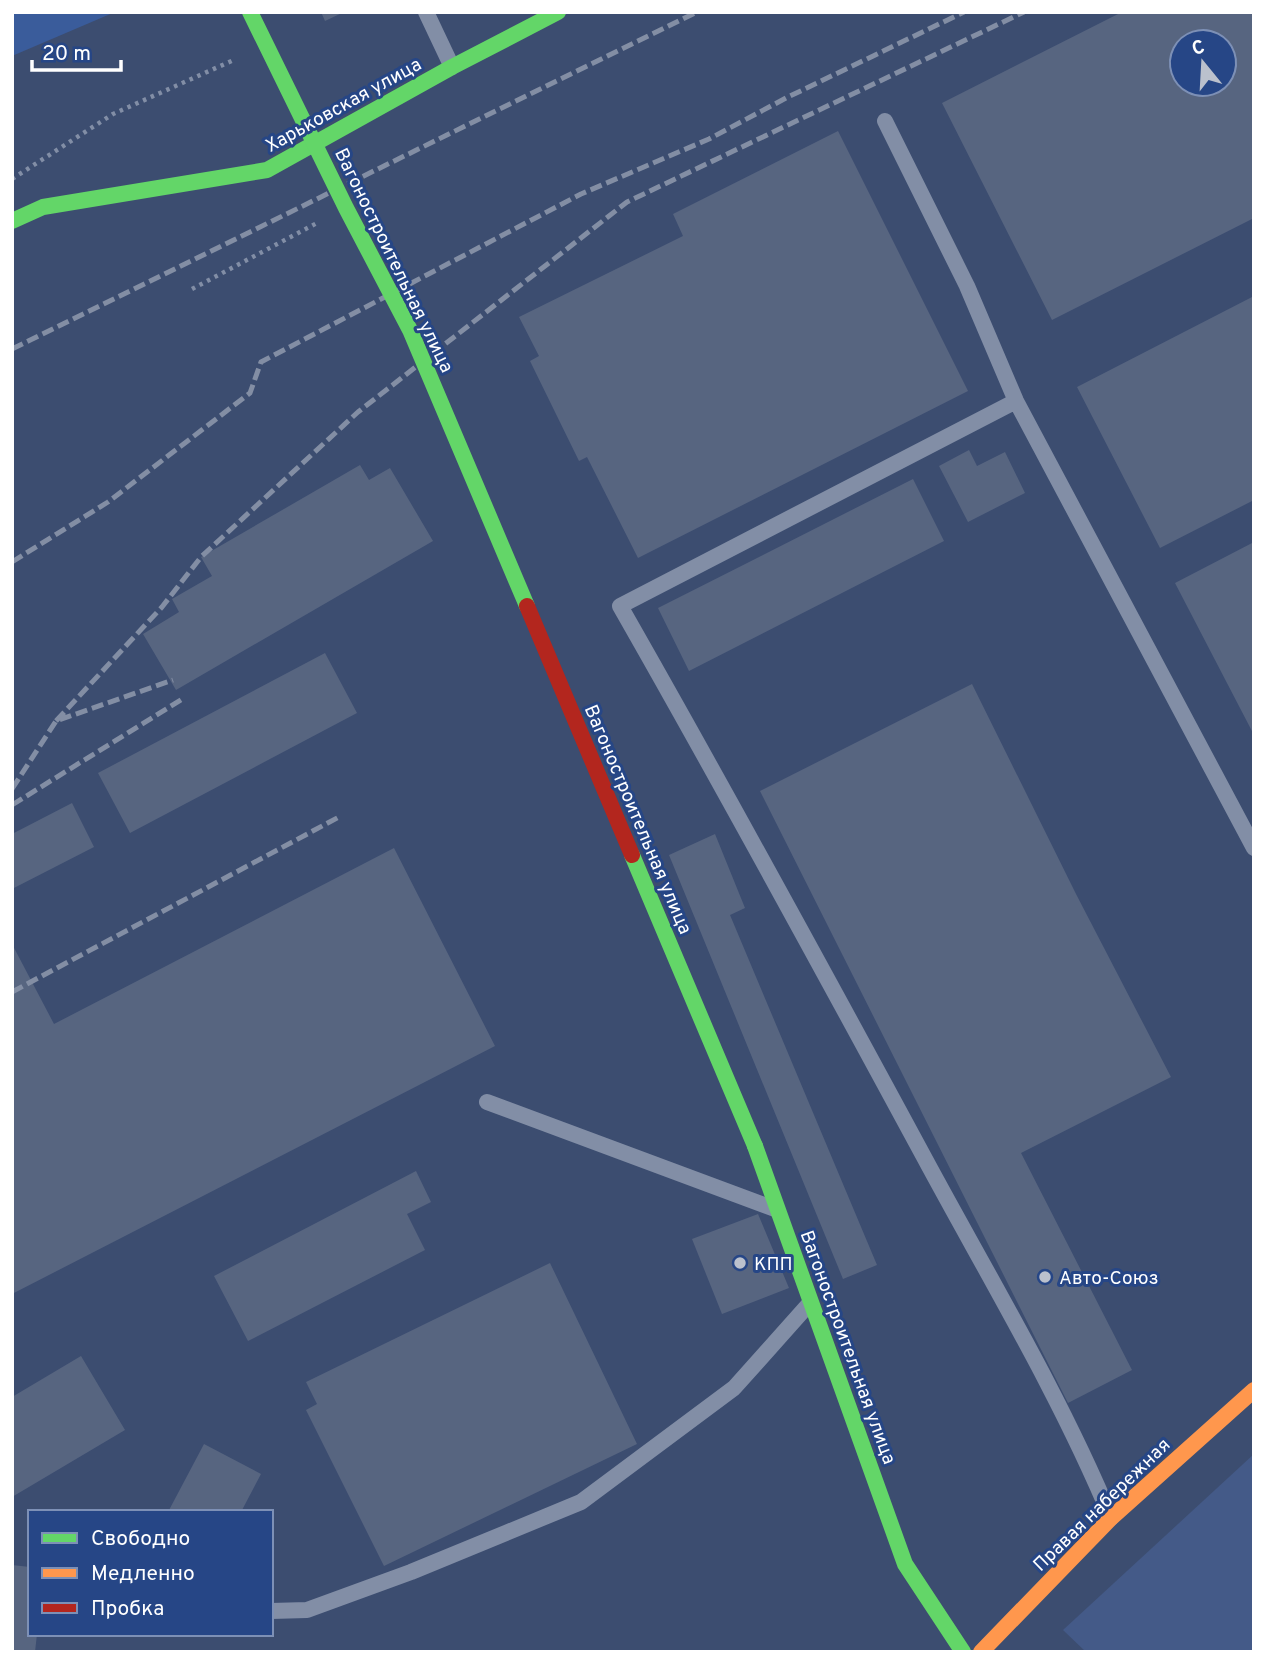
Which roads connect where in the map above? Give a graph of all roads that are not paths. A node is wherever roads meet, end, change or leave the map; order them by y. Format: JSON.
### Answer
{"nodes":[{"id":1,"x":250,"y":12,"type":"edge"},
{"id":2,"x":426,"y":12,"type":"edge"},
{"id":3,"x":558,"y":12,"type":"edge"},
{"id":4,"x":452,"y":67,"type":"junction"},
{"id":5,"x":885,"y":121,"type":"dead end"},
{"id":6,"x":12,"y":220,"type":"edge"},
{"id":7,"x":1016,"y":401,"type":"junction"},
{"id":8,"x":1254,"y":848,"type":"edge"},
{"id":9,"x":487,"y":1102,"type":"dead end"},
{"id":10,"x":777,"y":1210,"type":"junction"},
{"id":11,"x":811,"y":1302,"type":"junction"},
{"id":12,"x":1254,"y":1390,"type":"edge"},
{"id":13,"x":1111,"y":1518,"type":"junction"},
{"id":14,"x":273,"y":1611,"type":"edge"},
{"id":15,"x":963,"y":1652,"type":"edge"},
{"id":16,"x":981,"y":1652,"type":"edge"}],
"edges":[{"from":1,"to":10,"type":"main road","name":"Вагоностроительная улица","bridge":true},
{"from":2,"to":4,"type":"lane"},
{"from":3,"to":4,"type":"main road","name":"Харьковская улица"},
{"from":4,"to":6,"type":"main road","name":"Харьковская улица"},
{"from":5,"to":7,"type":"lane"},
{"from":7,"to":8,"type":"lane"},
{"from":7,"to":13,"type":"lane"},
{"from":9,"to":10,"type":"lane"},
{"from":10,"to":11,"type":"main road","name":"Вагоностроительная улица"},
{"from":11,"to":14,"type":"lane"},
{"from":11,"to":15,"type":"main road","name":"Вагоностроительная улица"},
{"from":12,"to":13,"type":"main road","name":"Правая набережная"},
{"from":13,"to":16,"type":"main road","name":"Правая набережная"}]}
